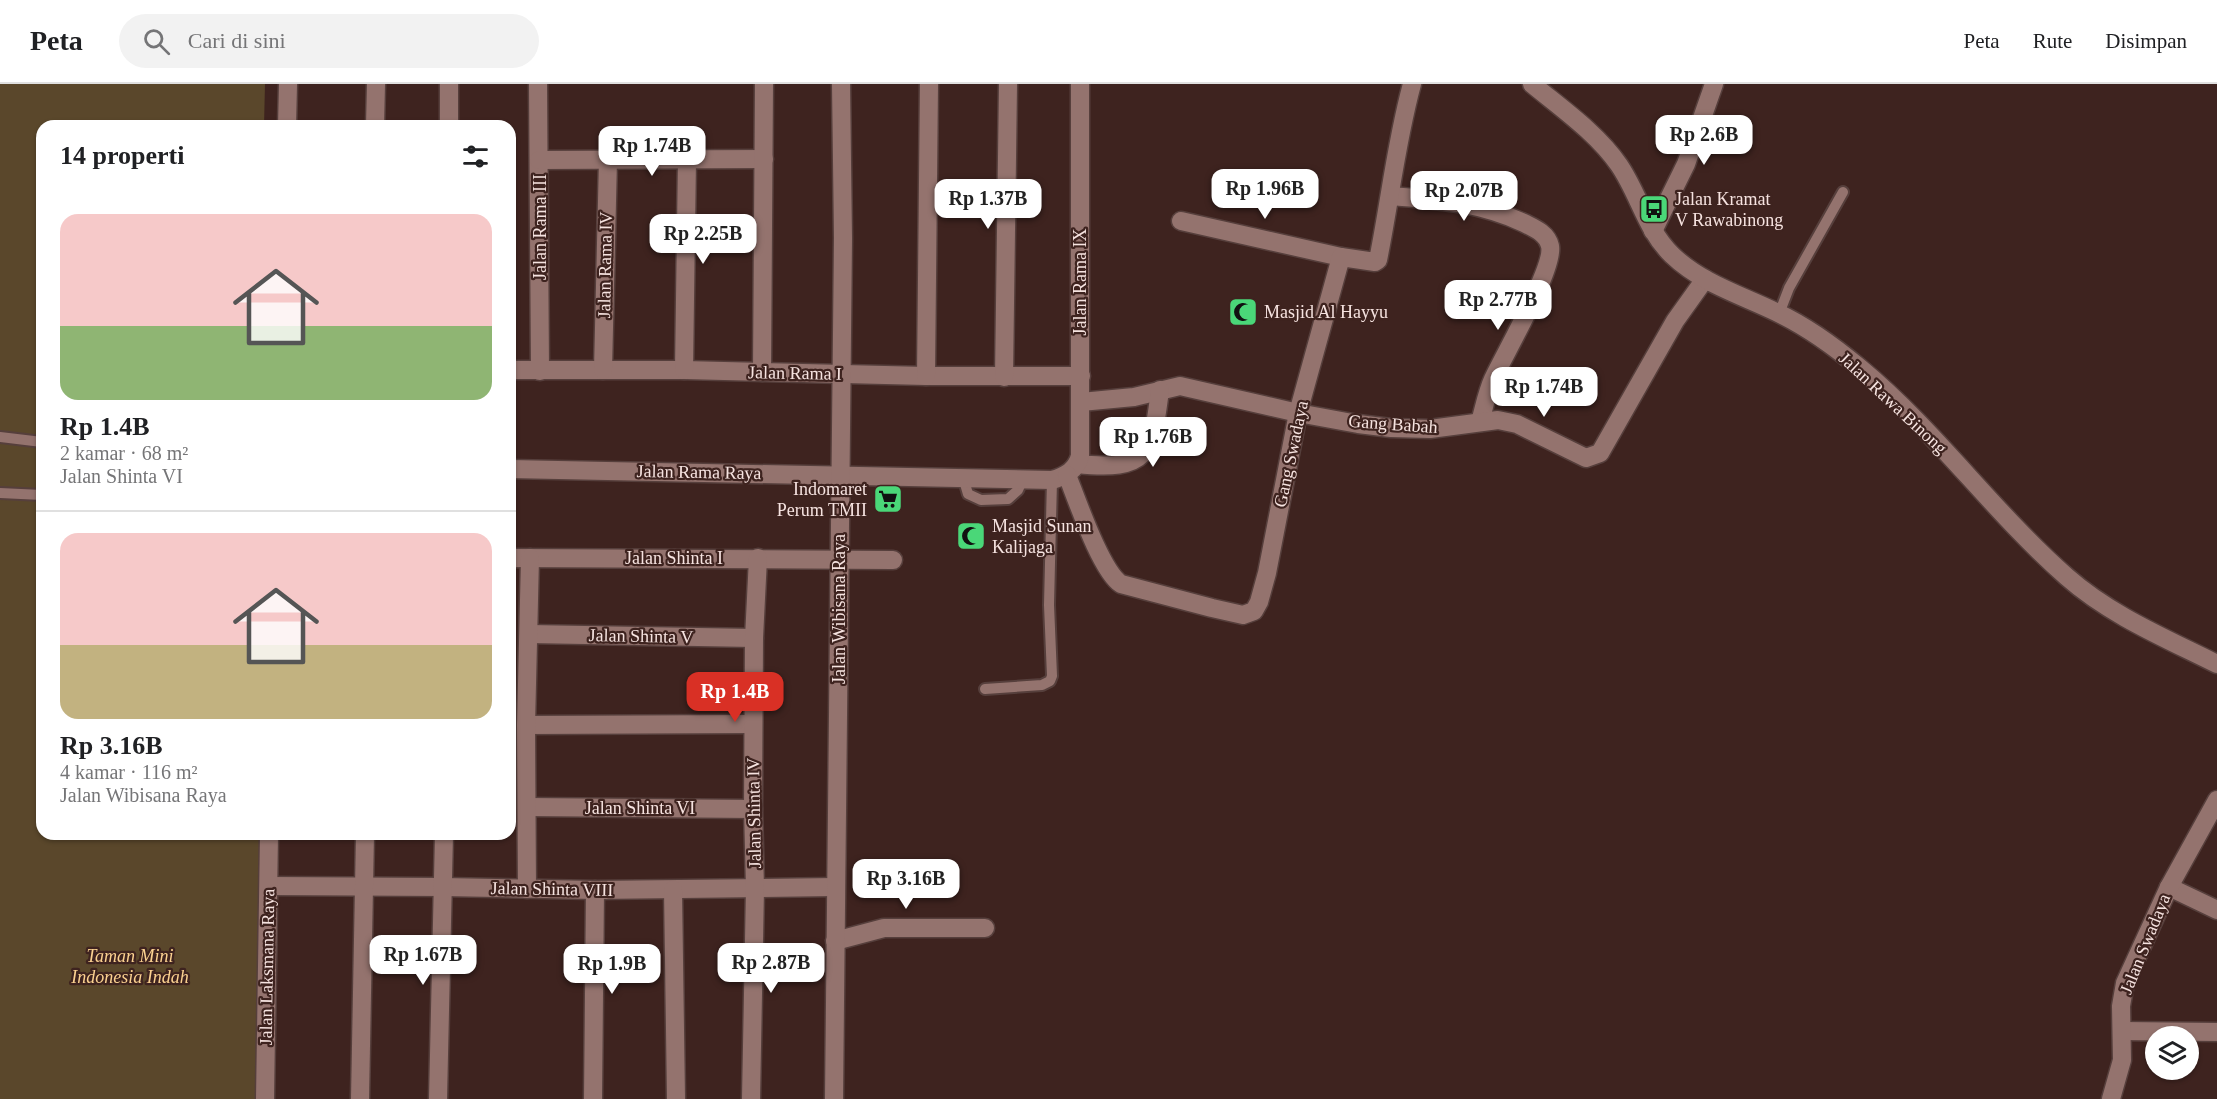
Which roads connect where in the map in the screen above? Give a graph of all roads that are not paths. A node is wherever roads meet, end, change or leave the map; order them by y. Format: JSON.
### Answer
{"nodes":[{"id":1,"x":376,"y":84,"type":"edge"},
{"id":2,"x":449,"y":84,"type":"edge"},
{"id":3,"x":538,"y":84,"type":"edge"},
{"id":4,"x":764,"y":84,"type":"edge"},
{"id":5,"x":841,"y":84,"type":"edge"},
{"id":6,"x":929,"y":84,"type":"edge"},
{"id":7,"x":1008,"y":84,"type":"edge"},
{"id":8,"x":1080,"y":84,"type":"edge"},
{"id":9,"x":1412,"y":84,"type":"edge"},
{"id":10,"x":1532,"y":84,"type":"edge"},
{"id":11,"x":1714,"y":84,"type":"edge"},
{"id":12,"x":288,"y":85,"type":"edge"},
{"id":13,"x":287,"y":120,"type":"edge"},
{"id":14,"x":375,"y":120,"type":"edge"},
{"id":15,"x":449,"y":120,"type":"edge"},
{"id":16,"x":608,"y":159,"type":"junction"},
{"id":17,"x":687,"y":159,"type":"junction"},
{"id":18,"x":764,"y":159,"type":"junction"},
{"id":19,"x":539,"y":160,"type":"junction"},
{"id":20,"x":1843,"y":192,"type":"dead end"},
{"id":21,"x":1391,"y":196,"type":"junction"},
{"id":22,"x":1181,"y":221,"type":"dead end"},
{"id":23,"x":1653,"y":231,"type":"junction"},
{"id":24,"x":1341,"y":257,"type":"junction"},
{"id":25,"x":1705,"y":279,"type":"junction"},
{"id":26,"x":1779,"y":314,"type":"junction"},
{"id":27,"x":516,"y":370,"type":"edge"},
{"id":28,"x":540,"y":370,"type":"junction"},
{"id":29,"x":603,"y":370,"type":"junction"},
{"id":30,"x":684,"y":370,"type":"junction"},
{"id":31,"x":762,"y":372,"type":"junction"},
{"id":32,"x":841,"y":374,"type":"junction"},
{"id":33,"x":926,"y":376,"type":"junction"},
{"id":34,"x":1081,"y":376,"type":"junction"},
{"id":35,"x":1004,"y":377,"type":"junction"},
{"id":36,"x":1160,"y":390,"type":"junction"},
{"id":37,"x":1081,"y":402,"type":"junction"},
{"id":38,"x":1298,"y":413,"type":"junction"},
{"id":39,"x":1480,"y":422,"type":"junction"},
{"id":40,"x":0,"y":437,"type":"edge"},
{"id":41,"x":36,"y":441,"type":"edge"},
{"id":42,"x":516,"y":469,"type":"edge"},
{"id":43,"x":1065,"y":473,"type":"junction"},
{"id":44,"x":839,"y":474,"type":"junction"},
{"id":45,"x":0,"y":493,"type":"edge"},
{"id":46,"x":36,"y":495,"type":"edge"},
{"id":47,"x":516,"y":558,"type":"edge"},
{"id":48,"x":531,"y":558,"type":"junction"},
{"id":49,"x":758,"y":558,"type":"junction"},
{"id":50,"x":839,"y":560,"type":"junction"},
{"id":51,"x":893,"y":560,"type":"dead end"},
{"id":52,"x":529,"y":634,"type":"junction"},
{"id":53,"x":754,"y":638,"type":"junction"},
{"id":54,"x":2217,"y":664,"type":"edge"},
{"id":55,"x":985,"y":689,"type":"dead end"},
{"id":56,"x":526,"y":724,"type":"junction"},
{"id":57,"x":753,"y":724,"type":"junction"},
{"id":58,"x":2217,"y":800,"type":"edge"},
{"id":59,"x":527,"y":807,"type":"junction"},
{"id":60,"x":753,"y":809,"type":"junction"},
{"id":61,"x":269,"y":840,"type":"edge"},
{"id":62,"x":365,"y":840,"type":"edge"},
{"id":63,"x":444,"y":840,"type":"edge"},
{"id":64,"x":269,"y":886,"type":"junction"},
{"id":65,"x":365,"y":886,"type":"junction"},
{"id":66,"x":443,"y":886,"type":"junction"},
{"id":67,"x":836,"y":887,"type":"junction"},
{"id":68,"x":2169,"y":887,"type":"junction"},
{"id":69,"x":754,"y":888,"type":"junction"},
{"id":70,"x":527,"y":889,"type":"junction"},
{"id":71,"x":595,"y":890,"type":"junction"},
{"id":72,"x":673,"y":890,"type":"junction"},
{"id":73,"x":2217,"y":910,"type":"edge"},
{"id":74,"x":985,"y":928,"type":"dead end"},
{"id":75,"x":836,"y":941,"type":"junction"},
{"id":76,"x":2122,"y":1031,"type":"junction"},
{"id":77,"x":2217,"y":1032,"type":"edge"},
{"id":78,"x":265,"y":1099,"type":"edge"},
{"id":79,"x":360,"y":1099,"type":"edge"},
{"id":80,"x":438,"y":1099,"type":"edge"},
{"id":81,"x":593,"y":1099,"type":"edge"},
{"id":82,"x":676,"y":1099,"type":"edge"},
{"id":83,"x":750,"y":1099,"type":"edge"},
{"id":84,"x":834,"y":1099,"type":"edge"},
{"id":85,"x":2111,"y":1099,"type":"edge"}],
"edges":[{"from":1,"to":14,"type":"street"},
{"from":2,"to":15,"type":"street"},
{"from":3,"to":19,"type":"street","name":"Jalan Rama III"},
{"from":4,"to":18,"type":"street"},
{"from":5,"to":32,"type":"street","name":"Jalan Wibisana Raya"},
{"from":6,"to":33,"type":"street"},
{"from":7,"to":35,"type":"street"},
{"from":8,"to":34,"type":"street","name":"Jalan Rama IX"},
{"from":9,"to":21,"type":"street"},
{"from":10,"to":23,"type":"street","name":"Jalan Rawa Binong"},
{"from":11,"to":23,"type":"street"},
{"from":12,"to":13,"type":"street"},
{"from":16,"to":17,"type":"street"},
{"from":16,"to":19,"type":"street"},
{"from":16,"to":29,"type":"street","name":"Jalan Rama IV"},
{"from":17,"to":18,"type":"street"},
{"from":17,"to":30,"type":"street"},
{"from":18,"to":31,"type":"street"},
{"from":19,"to":28,"type":"street","name":"Jalan Rama III"},
{"from":20,"to":26,"type":"lane"},
{"from":21,"to":24,"type":"street"},
{"from":21,"to":39,"type":"street"},
{"from":22,"to":24,"type":"street"},
{"from":23,"to":25,"type":"street","name":"Jalan Rawa Binong"},
{"from":24,"to":38,"type":"street","name":"Gang Swadaya"},
{"from":25,"to":26,"type":"street","name":"Jalan Rawa Binong"},
{"from":25,"to":39,"type":"street","name":"Gang Babah"},
{"from":26,"to":54,"type":"street","name":"Jalan Rawa Binong"},
{"from":27,"to":28,"type":"street","name":"Jalan Rama I"},
{"from":28,"to":29,"type":"street","name":"Jalan Rama I"},
{"from":29,"to":30,"type":"street","name":"Jalan Rama I"},
{"from":30,"to":31,"type":"street","name":"Jalan Rama I"},
{"from":31,"to":32,"type":"street","name":"Jalan Rama I"},
{"from":32,"to":33,"type":"street","name":"Jalan Rama I"},
{"from":32,"to":44,"type":"street","name":"Jalan Wibisana Raya"},
{"from":33,"to":35,"type":"street","name":"Jalan Rama I"},
{"from":34,"to":35,"type":"street","name":"Jalan Rama I"},
{"from":34,"to":37,"type":"street","name":"Jalan Rama IX"},
{"from":36,"to":37,"type":"street","name":"Gang Babah"},
{"from":36,"to":38,"type":"street","name":"Gang Babah"},
{"from":36,"to":43,"type":"street","name":"Jalan Rama Raya"},
{"from":37,"to":43,"type":"street","name":"Jalan Rama IX"},
{"from":38,"to":39,"type":"street","name":"Gang Babah"},
{"from":38,"to":43,"type":"street","name":"Gang Swadaya"},
{"from":40,"to":41,"type":"lane"},
{"from":42,"to":44,"type":"street","name":"Jalan Rama Raya"},
{"from":43,"to":44,"type":"street","name":"Jalan Rama Raya"},
{"from":43,"to":55,"type":"lane"},
{"from":44,"to":50,"type":"street","name":"Jalan Wibisana Raya"},
{"from":45,"to":46,"type":"lane"},
{"from":47,"to":48,"type":"street","name":"Jalan Shinta I"},
{"from":48,"to":49,"type":"street","name":"Jalan Shinta I"},
{"from":48,"to":52,"type":"street"},
{"from":49,"to":50,"type":"street","name":"Jalan Shinta I"},
{"from":49,"to":53,"type":"street","name":"Jalan Shinta IV"},
{"from":50,"to":51,"type":"street","name":"Jalan Shinta I"},
{"from":50,"to":67,"type":"street","name":"Jalan Wibisana Raya"},
{"from":52,"to":53,"type":"street","name":"Jalan Shinta V"},
{"from":52,"to":56,"type":"street"},
{"from":53,"to":57,"type":"street","name":"Jalan Shinta IV"},
{"from":56,"to":57,"type":"street"},
{"from":56,"to":59,"type":"street"},
{"from":57,"to":60,"type":"street","name":"Jalan Shinta IV"},
{"from":58,"to":68,"type":"street","name":"Jalan Swadaya"},
{"from":59,"to":60,"type":"street","name":"Jalan Shinta VI"},
{"from":59,"to":70,"type":"street"},
{"from":60,"to":69,"type":"street","name":"Jalan Shinta IV"},
{"from":61,"to":64,"type":"street","name":"Jalan Laksmana Raya"},
{"from":62,"to":65,"type":"street"},
{"from":63,"to":66,"type":"street"},
{"from":64,"to":65,"type":"street","name":"Jalan Shinta VIII"},
{"from":64,"to":78,"type":"street","name":"Jalan Laksmana Raya"},
{"from":65,"to":66,"type":"street","name":"Jalan Shinta VIII"},
{"from":65,"to":79,"type":"street"},
{"from":66,"to":70,"type":"street","name":"Jalan Shinta VIII"},
{"from":66,"to":80,"type":"street"},
{"from":67,"to":69,"type":"street","name":"Jalan Shinta VIII"},
{"from":67,"to":75,"type":"street","name":"Jalan Wibisana Raya"},
{"from":68,"to":73,"type":"street"},
{"from":68,"to":76,"type":"street","name":"Jalan Swadaya"},
{"from":69,"to":72,"type":"street","name":"Jalan Shinta VIII"},
{"from":69,"to":83,"type":"street","name":"Jalan Shinta IV"},
{"from":70,"to":71,"type":"street","name":"Jalan Shinta VIII"},
{"from":71,"to":72,"type":"street","name":"Jalan Shinta VIII"},
{"from":71,"to":81,"type":"street"},
{"from":72,"to":82,"type":"street"},
{"from":74,"to":75,"type":"street"},
{"from":75,"to":84,"type":"street","name":"Jalan Wibisana Raya"},
{"from":76,"to":77,"type":"street"},
{"from":76,"to":85,"type":"street","name":"Jalan Swadaya"}]}
